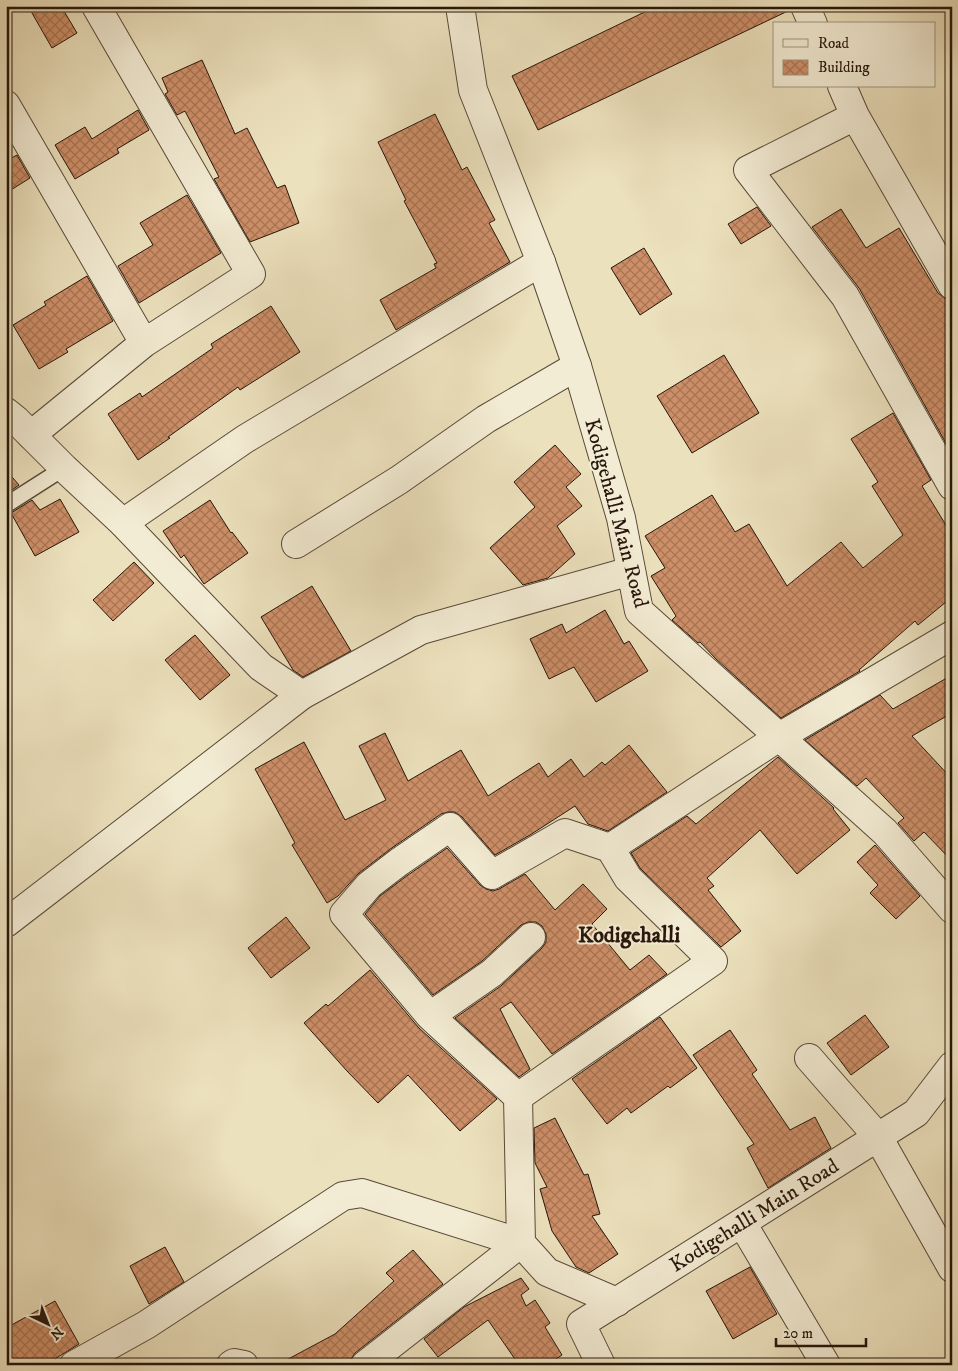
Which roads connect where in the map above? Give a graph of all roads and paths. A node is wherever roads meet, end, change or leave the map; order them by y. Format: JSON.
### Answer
{"nodes":[{"id":1,"x":96,"y":6,"type":"edge"},
{"id":2,"x":460,"y":6,"type":"edge"},
{"id":3,"x":805,"y":6,"type":"edge"},
{"id":4,"x":812,"y":22,"type":"edge"},
{"id":5,"x":843,"y":88,"type":"edge"},
{"id":6,"x":6,"y":105,"type":"edge"},
{"id":7,"x":855,"y":116,"type":"junction"},
{"id":8,"x":541,"y":262,"type":"junction"},
{"id":9,"x":952,"y":285,"type":"edge"},
{"id":10,"x":144,"y":343,"type":"junction"},
{"id":11,"x":576,"y":366,"type":"junction"},
{"id":12,"x":6,"y":412,"type":"edge"},
{"id":13,"x":31,"y":435,"type":"junction"},
{"id":14,"x":64,"y":468,"type":"junction"},
{"id":15,"x":952,"y":486,"type":"edge"},
{"id":16,"x":6,"y":505,"type":"edge"},
{"id":17,"x":123,"y":523,"type":"junction"},
{"id":18,"x":296,"y":544,"type":"dead end"},
{"id":19,"x":632,"y":571,"type":"junction"},
{"id":20,"x":952,"y":635,"type":"edge"},
{"id":21,"x":302,"y":695,"type":"junction"},
{"id":22,"x":779,"y":737,"type":"junction"},
{"id":23,"x":610,"y":848,"type":"junction"},
{"id":24,"x":952,"y":908,"type":"edge"},
{"id":25,"x":6,"y":923,"type":"edge"},
{"id":26,"x":531,"y":936,"type":"dead end"},
{"id":27,"x":430,"y":1016,"type":"junction"},
{"id":28,"x":809,"y":1058,"type":"dead end"},
{"id":29,"x":952,"y":1066,"type":"edge"},
{"id":30,"x":518,"y":1097,"type":"junction"},
{"id":31,"x":878,"y":1136,"type":"junction"},
{"id":32,"x":742,"y":1222,"type":"junction"},
{"id":33,"x":522,"y":1242,"type":"junction"},
{"id":34,"x":952,"y":1268,"type":"edge"},
{"id":35,"x":616,"y":1302,"type":"junction"},
{"id":36,"x":74,"y":1365,"type":"edge"},
{"id":37,"x":232,"y":1365,"type":"edge"},
{"id":38,"x":244,"y":1365,"type":"edge"},
{"id":39,"x":365,"y":1365,"type":"edge"},
{"id":40,"x":601,"y":1365,"type":"edge"},
{"id":41,"x":826,"y":1365,"type":"edge"}],
"edges":[{"from":1,"to":10,"type":"street"},
{"from":2,"to":8,"type":"street","name":"Kodigehalli Main Road"},
{"from":3,"to":4,"type":"street"},
{"from":5,"to":7,"type":"street"},
{"from":6,"to":10,"type":"street"},
{"from":7,"to":9,"type":"street"},
{"from":7,"to":15,"type":"street"},
{"from":8,"to":11,"type":"street","name":"Kodigehalli Main Road"},
{"from":8,"to":17,"type":"street"},
{"from":10,"to":13,"type":"street"},
{"from":11,"to":18,"type":"street"},
{"from":11,"to":19,"type":"street","name":"Kodigehalli Main Road"},
{"from":12,"to":13,"type":"street"},
{"from":13,"to":14,"type":"street"},
{"from":14,"to":16,"type":"lane"},
{"from":14,"to":17,"type":"street"},
{"from":17,"to":21,"type":"street"},
{"from":19,"to":21,"type":"street"},
{"from":19,"to":22,"type":"street","name":"Kodigehalli Main Road"},
{"from":20,"to":22,"type":"street"},
{"from":21,"to":25,"type":"street"},
{"from":22,"to":23,"type":"street"},
{"from":22,"to":24,"type":"street","name":"Kodigehalli Main Road"},
{"from":23,"to":27,"type":"street"},
{"from":23,"to":30,"type":"street"},
{"from":26,"to":27,"type":"street"},
{"from":27,"to":30,"type":"street"},
{"from":28,"to":31,"type":"street"},
{"from":29,"to":31,"type":"street","name":"Kodigehalli Main Road"},
{"from":30,"to":33,"type":"street"},
{"from":31,"to":32,"type":"street","name":"Kodigehalli Main Road"},
{"from":31,"to":34,"type":"street"},
{"from":32,"to":35,"type":"street","name":"Kodigehalli Main Road"},
{"from":32,"to":41,"type":"street"},
{"from":33,"to":35,"type":"street"},
{"from":33,"to":36,"type":"street"},
{"from":33,"to":39,"type":"street"},
{"from":35,"to":40,"type":"street","name":"Kodigehalli Main Road"},
{"from":37,"to":38,"type":"street"}]}
